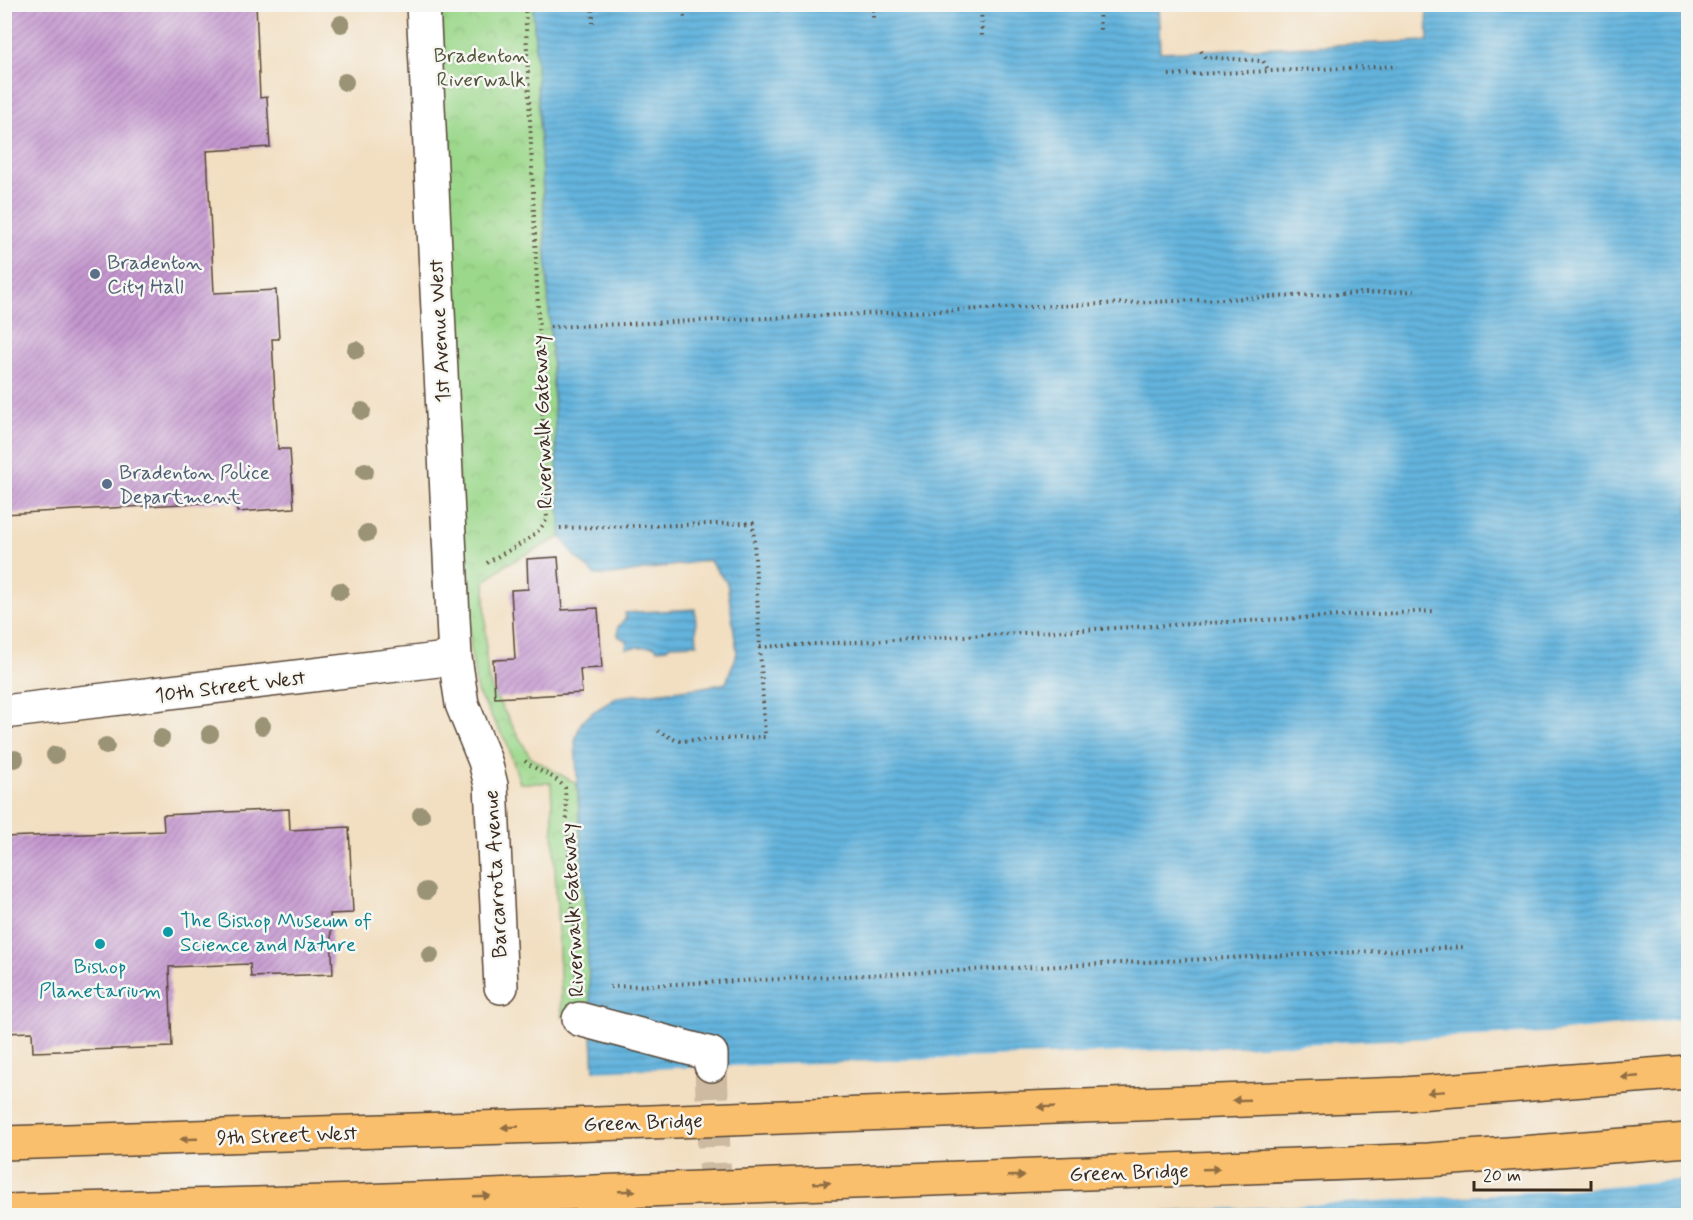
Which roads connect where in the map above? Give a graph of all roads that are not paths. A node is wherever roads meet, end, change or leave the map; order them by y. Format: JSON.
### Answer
{"nodes":[{"id":1,"x":423,"y":4,"type":"edge"},
{"id":2,"x":456,"y":658,"type":"junction"},
{"id":3,"x":4,"y":712,"type":"edge"},
{"id":4,"x":501,"y":987,"type":"dead end"},
{"id":5,"x":579,"y":1019,"type":"road end"},
{"id":6,"x":711,"y":1065,"type":"dead end"},
{"id":7,"x":1689,"y":1072,"type":"edge"},
{"id":8,"x":569,"y":1125,"type":"joint"},
{"id":9,"x":1689,"y":1140,"type":"edge"},
{"id":10,"x":4,"y":1143,"type":"edge"},
{"id":11,"x":4,"y":1210,"type":"edge"}],
"edges":[{"from":1,"to":2,"type":"street","name":"1st Avenue West"},
{"from":2,"to":3,"type":"street","name":"10th Street West"},
{"from":2,"to":4,"type":"street","name":"Barcarrota Avenue"},
{"from":5,"to":6,"type":"street","name":"Riverwalk Gateway"},
{"from":7,"to":8,"type":"main road","name":"Green Bridge","one_way":true,"bridge":true},
{"from":8,"to":10,"type":"main road","name":"9th Street West","one_way":true},
{"from":11,"to":9,"type":"main road","name":"Green Bridge","one_way":true,"bridge":true}]}
